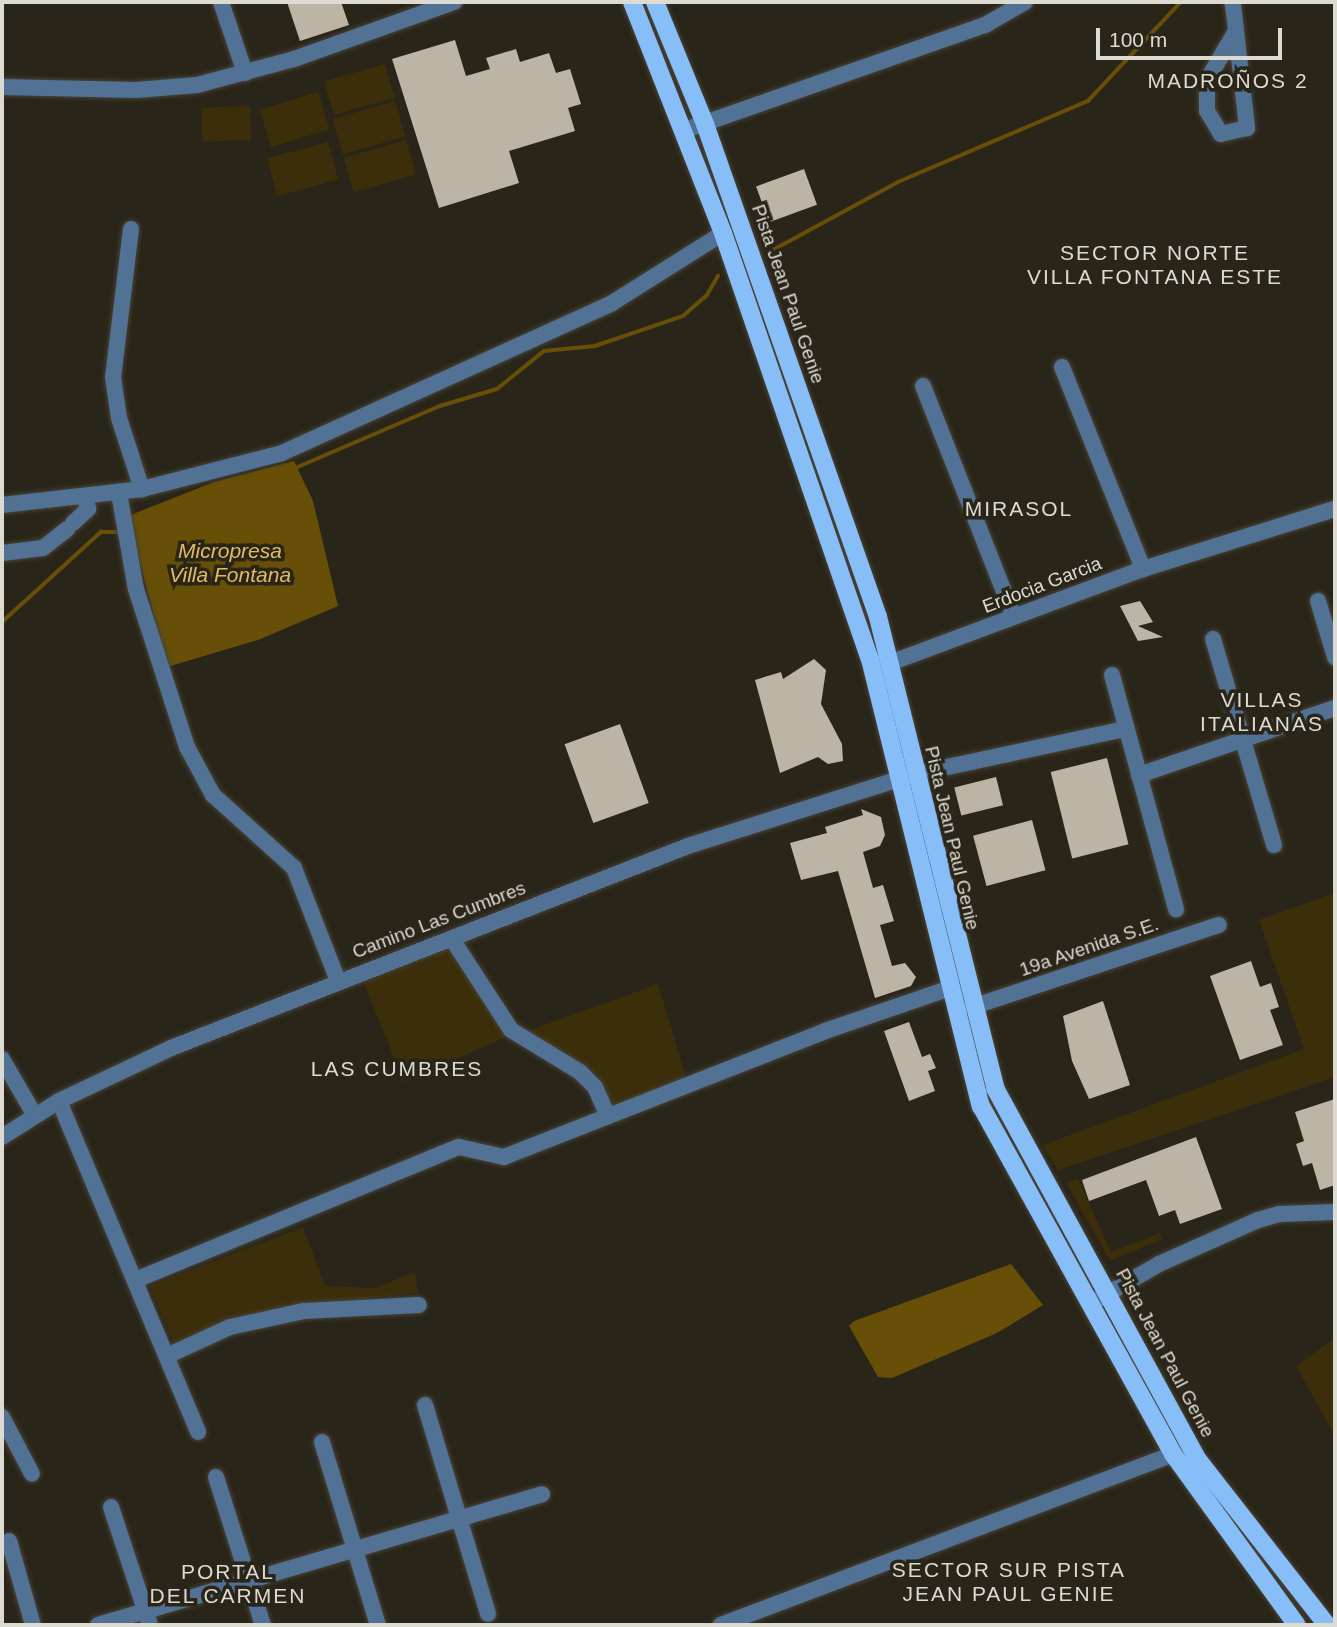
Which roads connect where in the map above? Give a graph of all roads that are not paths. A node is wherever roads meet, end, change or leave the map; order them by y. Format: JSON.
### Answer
{"nodes":[{"id":1,"x":221,"y":2,"type":"edge"},
{"id":2,"x":454,"y":2,"type":"edge"},
{"id":3,"x":656,"y":2,"type":"edge"},
{"id":4,"x":1025,"y":2,"type":"edge"},
{"id":5,"x":1232,"y":2,"type":"edge"},
{"id":6,"x":632,"y":4,"type":"edge"},
{"id":7,"x":1236,"y":31,"type":"junction"},
{"id":8,"x":245,"y":74,"type":"junction"},
{"id":9,"x":2,"y":88,"type":"edge"},
{"id":10,"x":705,"y":124,"type":"junction"},
{"id":11,"x":685,"y":130,"type":"junction"},
{"id":12,"x":728,"y":188,"type":"junction"},
{"id":13,"x":131,"y":229,"type":"dead end"},
{"id":14,"x":723,"y":233,"type":"junction"},
{"id":15,"x":778,"y":331,"type":"junction"},
{"id":16,"x":1062,"y":367,"type":"dead end"},
{"id":17,"x":923,"y":386,"type":"dead end"},
{"id":18,"x":142,"y":489,"type":"junction"},
{"id":19,"x":119,"y":493,"type":"junction"},
{"id":20,"x":85,"y":497,"type":"junction"},
{"id":21,"x":2,"y":505,"type":"edge"},
{"id":22,"x":1335,"y":509,"type":"edge"},
{"id":23,"x":2,"y":553,"type":"edge"},
{"id":24,"x":1143,"y":569,"type":"junction"},
{"id":25,"x":1318,"y":601,"type":"dead end"},
{"id":26,"x":1014,"y":617,"type":"junction"},
{"id":27,"x":1213,"y":639,"type":"dead end"},
{"id":28,"x":1334,"y":651,"type":"edge"},
{"id":29,"x":890,"y":663,"type":"junction"},
{"id":30,"x":1112,"y":676,"type":"dead end"},
{"id":31,"x":1335,"y":708,"type":"edge"},
{"id":32,"x":1117,"y":730,"type":"junction"},
{"id":33,"x":1243,"y":738,"type":"junction"},
{"id":34,"x":1139,"y":775,"type":"junction"},
{"id":35,"x":907,"y":777,"type":"junction"},
{"id":36,"x":1274,"y":845,"type":"dead end"},
{"id":37,"x":1176,"y":909,"type":"dead end"},
{"id":38,"x":932,"y":919,"type":"junction"},
{"id":39,"x":1219,"y":925,"type":"dead end"},
{"id":40,"x":452,"y":939,"type":"junction"},
{"id":41,"x":338,"y":981,"type":"junction"},
{"id":42,"x":948,"y":989,"type":"junction"},
{"id":43,"x":972,"y":1007,"type":"junction"},
{"id":44,"x":2,"y":1059,"type":"edge"},
{"id":45,"x":59,"y":1101,"type":"junction"},
{"id":46,"x":34,"y":1114,"type":"junction"},
{"id":47,"x":608,"y":1116,"type":"junction"},
{"id":48,"x":988,"y":1122,"type":"junction"},
{"id":49,"x":2,"y":1137,"type":"edge"},
{"id":50,"x":1335,"y":1212,"type":"edge"},
{"id":51,"x":138,"y":1279,"type":"junction"},
{"id":52,"x":1110,"y":1292,"type":"junction"},
{"id":53,"x":1090,"y":1304,"type":"junction"},
{"id":54,"x":419,"y":1306,"type":"dead end"},
{"id":55,"x":169,"y":1354,"type":"junction"},
{"id":56,"x":425,"y":1405,"type":"dead end"},
{"id":57,"x":2,"y":1417,"type":"edge"},
{"id":58,"x":198,"y":1432,"type":"dead end"},
{"id":59,"x":322,"y":1442,"type":"dead end"},
{"id":60,"x":1173,"y":1454,"type":"junction"},
{"id":61,"x":32,"y":1474,"type":"dead end"},
{"id":62,"x":216,"y":1477,"type":"dead end"},
{"id":63,"x":541,"y":1494,"type":"dead end"},
{"id":64,"x":111,"y":1507,"type":"dead end"},
{"id":65,"x":462,"y":1517,"type":"junction"},
{"id":66,"x":9,"y":1541,"type":"dead end"},
{"id":67,"x":358,"y":1552,"type":"junction"},
{"id":68,"x":249,"y":1582,"type":"junction"},
{"id":69,"x":488,"y":1614,"type":"dead end"},
{"id":70,"x":148,"y":1618,"type":"edge"},
{"id":71,"x":33,"y":1625,"type":"edge"},
{"id":72,"x":98,"y":1625,"type":"edge"},
{"id":73,"x":263,"y":1625,"type":"edge"},
{"id":74,"x":378,"y":1625,"type":"edge"},
{"id":75,"x":721,"y":1625,"type":"edge"},
{"id":76,"x":1297,"y":1625,"type":"edge"},
{"id":77,"x":1327,"y":1625,"type":"edge"}],
"edges":[{"from":1,"to":8,"type":"street"},
{"from":2,"to":8,"type":"street"},
{"from":3,"to":10,"type":"main road","name":"Pista Jean Paul Genie"},
{"from":4,"to":10,"type":"street"},
{"from":5,"to":7,"type":"street"},
{"from":6,"to":11,"type":"main road","name":"Pista Jean Paul Genie"},
{"from":7,"to":7,"type":"street"},
{"from":8,"to":9,"type":"street"},
{"from":10,"to":11,"type":"street"},
{"from":10,"to":12,"type":"main road","name":"Pista Jean Paul Genie"},
{"from":11,"to":14,"type":"main road","name":"Pista Jean Paul Genie"},
{"from":12,"to":14,"type":"main road"},
{"from":12,"to":15,"type":"main road","name":"Pista Jean Paul Genie"},
{"from":13,"to":18,"type":"street"},
{"from":14,"to":15,"type":"main road"},
{"from":14,"to":18,"type":"street"},
{"from":14,"to":35,"type":"main road","name":"Pista Jean Paul Genie"},
{"from":15,"to":29,"type":"main road","name":"Pista Jean Paul Genie"},
{"from":16,"to":24,"type":"street"},
{"from":17,"to":26,"type":"street"},
{"from":18,"to":19,"type":"street"},
{"from":19,"to":20,"type":"street"},
{"from":19,"to":41,"type":"street"},
{"from":20,"to":21,"type":"street"},
{"from":20,"to":23,"type":"street"},
{"from":22,"to":24,"type":"street","name":"Erdocia Garcia"},
{"from":24,"to":26,"type":"street","name":"Erdocia Garcia"},
{"from":25,"to":28,"type":"street"},
{"from":26,"to":29,"type":"street","name":"Erdocia Garcia"},
{"from":27,"to":33,"type":"street"},
{"from":29,"to":35,"type":"main road","name":"Pista Jean Paul Genie"},
{"from":30,"to":32,"type":"street"},
{"from":31,"to":33,"type":"street"},
{"from":32,"to":34,"type":"street"},
{"from":32,"to":35,"type":"street"},
{"from":33,"to":34,"type":"street"},
{"from":33,"to":36,"type":"street"},
{"from":34,"to":37,"type":"street"},
{"from":35,"to":38,"type":"main road","name":"Pista Jean Paul Genie"},
{"from":35,"to":40,"type":"street","name":"Camino Las Cumbres"},
{"from":35,"to":43,"type":"main road","name":"Pista Jean Paul Genie"},
{"from":38,"to":42,"type":"main road","name":"Pista Jean Paul Genie"},
{"from":38,"to":43,"type":"main road"},
{"from":39,"to":43,"type":"street","name":"19a Avenida S.E."},
{"from":40,"to":41,"type":"street","name":"Camino Las Cumbres"},
{"from":40,"to":47,"type":"street"},
{"from":41,"to":45,"type":"street","name":"Camino Las Cumbres"},
{"from":42,"to":47,"type":"street"},
{"from":42,"to":48,"type":"main road","name":"Pista Jean Paul Genie"},
{"from":43,"to":48,"type":"main road"},
{"from":43,"to":52,"type":"main road","name":"Pista Jean Paul Genie"},
{"from":44,"to":46,"type":"street"},
{"from":45,"to":46,"type":"street","name":"Camino Las Cumbres"},
{"from":45,"to":51,"type":"street"},
{"from":46,"to":49,"type":"street","name":"Camino Las Cumbres"},
{"from":47,"to":51,"type":"street"},
{"from":48,"to":53,"type":"main road","name":"Pista Jean Paul Genie"},
{"from":50,"to":52,"type":"street"},
{"from":51,"to":55,"type":"street"},
{"from":52,"to":53,"type":"street"},
{"from":52,"to":77,"type":"main road","name":"Pista Jean Paul Genie"},
{"from":53,"to":60,"type":"main road","name":"Pista Jean Paul Genie"},
{"from":54,"to":55,"type":"street"},
{"from":55,"to":58,"type":"street"},
{"from":56,"to":65,"type":"street"},
{"from":57,"to":61,"type":"street"},
{"from":59,"to":67,"type":"street"},
{"from":60,"to":75,"type":"street"},
{"from":60,"to":76,"type":"main road","name":"Pista Jean Paul Genie"},
{"from":62,"to":68,"type":"street"},
{"from":63,"to":65,"type":"street"},
{"from":64,"to":70,"type":"street"},
{"from":65,"to":67,"type":"street"},
{"from":65,"to":69,"type":"street"},
{"from":66,"to":71,"type":"street"},
{"from":67,"to":68,"type":"street"},
{"from":67,"to":74,"type":"street"},
{"from":68,"to":70,"type":"street"},
{"from":68,"to":73,"type":"street"},
{"from":70,"to":72,"type":"street"}]}
